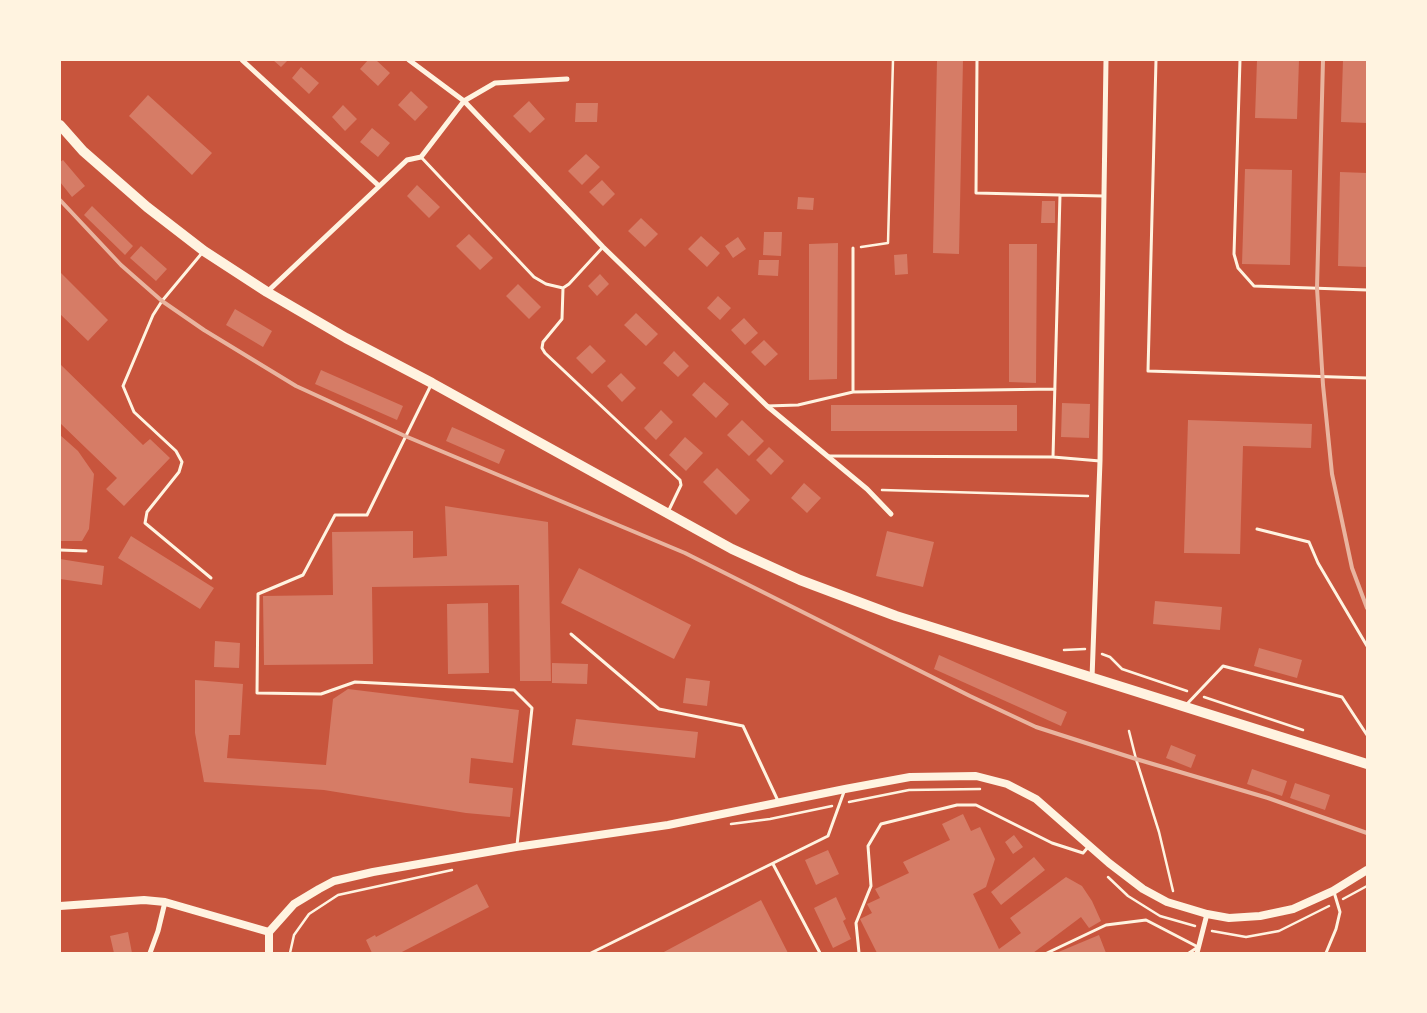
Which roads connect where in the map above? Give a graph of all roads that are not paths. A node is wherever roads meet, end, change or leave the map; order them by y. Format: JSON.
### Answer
{"nodes":[{"id":1,"x":242,"y":60,"type":"edge"},
{"id":2,"x":409,"y":60,"type":"edge"},
{"id":3,"x":977,"y":60,"type":"edge"},
{"id":4,"x":1106,"y":60,"type":"edge"},
{"id":5,"x":1156,"y":60,"type":"edge"},
{"id":6,"x":1240,"y":60,"type":"edge"},
{"id":7,"x":567,"y":78,"type":"dead end"},
{"id":8,"x":464,"y":101,"type":"junction"},
{"id":9,"x":60,"y":125,"type":"edge"},
{"id":10,"x":421,"y":157,"type":"junction"},
{"id":11,"x":379,"y":186,"type":"junction"},
{"id":12,"x":1060,"y":195,"type":"junction"},
{"id":13,"x":1103,"y":196,"type":"junction"},
{"id":14,"x":603,"y":248,"type":"junction"},
{"id":15,"x":853,"y":248,"type":"road end"},
{"id":16,"x":204,"y":251,"type":"junction"},
{"id":17,"x":563,"y":288,"type":"junction"},
{"id":18,"x":1367,"y":290,"type":"edge"},
{"id":19,"x":267,"y":292,"type":"junction"},
{"id":20,"x":1367,"y":378,"type":"edge"},
{"id":21,"x":432,"y":382,"type":"junction"},
{"id":22,"x":1054,"y":389,"type":"junction"},
{"id":23,"x":852,"y":392,"type":"junction"},
{"id":24,"x":767,"y":406,"type":"junction"},
{"id":25,"x":828,"y":456,"type":"junction"},
{"id":26,"x":1053,"y":457,"type":"junction"},
{"id":27,"x":1100,"y":461,"type":"junction"},
{"id":28,"x":667,"y":512,"type":"junction"},
{"id":29,"x":891,"y":514,"type":"dead end"},
{"id":30,"x":1257,"y":529,"type":"dead end"},
{"id":31,"x":60,"y":550,"type":"edge"},
{"id":32,"x":86,"y":551,"type":"dead end"},
{"id":33,"x":211,"y":578,"type":"dead end"},
{"id":34,"x":571,"y":634,"type":"dead end"},
{"id":35,"x":1367,"y":646,"type":"edge"},
{"id":36,"x":1092,"y":678,"type":"junction"},
{"id":37,"x":1184,"y":708,"type":"junction"},
{"id":38,"x":1367,"y":735,"type":"edge"},
{"id":39,"x":1367,"y":764,"type":"edge"},
{"id":40,"x":845,"y":789,"type":"junction"},
{"id":41,"x":779,"y":804,"type":"junction"},
{"id":42,"x":1090,"y":845,"type":"junction"},
{"id":43,"x":516,"y":847,"type":"junction"},
{"id":44,"x":772,"y":864,"type":"junction"},
{"id":45,"x":1367,"y":870,"type":"edge"},
{"id":46,"x":1333,"y":891,"type":"junction"},
{"id":47,"x":165,"y":902,"type":"junction"},
{"id":48,"x":60,"y":906,"type":"edge"},
{"id":49,"x":1207,"y":914,"type":"junction"},
{"id":50,"x":269,"y":932,"type":"junction"},
{"id":51,"x":1197,"y":950,"type":"edge"},
{"id":52,"x":150,"y":953,"type":"edge"},
{"id":53,"x":269,"y":953,"type":"edge"},
{"id":54,"x":591,"y":953,"type":"edge"},
{"id":55,"x":820,"y":953,"type":"edge"},
{"id":56,"x":859,"y":953,"type":"edge"},
{"id":57,"x":1048,"y":953,"type":"edge"},
{"id":58,"x":1189,"y":953,"type":"edge"},
{"id":59,"x":1326,"y":953,"type":"edge"}],
"edges":[{"from":1,"to":11,"type":"street"},
{"from":2,"to":8,"type":"street"},
{"from":3,"to":12,"type":"lane"},
{"from":4,"to":13,"type":"street"},
{"from":5,"to":20,"type":"lane"},
{"from":6,"to":18,"type":"lane"},
{"from":7,"to":8,"type":"street"},
{"from":8,"to":10,"type":"street"},
{"from":8,"to":14,"type":"street"},
{"from":9,"to":16,"type":"main road"},
{"from":10,"to":11,"type":"street"},
{"from":10,"to":17,"type":"lane"},
{"from":11,"to":19,"type":"street"},
{"from":12,"to":13,"type":"lane"},
{"from":12,"to":22,"type":"lane"},
{"from":13,"to":27,"type":"street"},
{"from":14,"to":17,"type":"lane"},
{"from":14,"to":24,"type":"street"},
{"from":15,"to":23,"type":"lane"},
{"from":16,"to":19,"type":"main road"},
{"from":16,"to":33,"type":"lane"},
{"from":17,"to":28,"type":"lane"},
{"from":19,"to":21,"type":"main road"},
{"from":21,"to":28,"type":"main road"},
{"from":21,"to":43,"type":"lane"},
{"from":22,"to":23,"type":"lane"},
{"from":22,"to":26,"type":"lane"},
{"from":23,"to":24,"type":"lane"},
{"from":24,"to":25,"type":"street"},
{"from":25,"to":26,"type":"lane"},
{"from":25,"to":29,"type":"street"},
{"from":26,"to":27,"type":"lane"},
{"from":27,"to":36,"type":"street"},
{"from":28,"to":36,"type":"main road"},
{"from":30,"to":35,"type":"lane"},
{"from":31,"to":32,"type":"lane"},
{"from":34,"to":41,"type":"lane"},
{"from":36,"to":37,"type":"main road"},
{"from":37,"to":38,"type":"lane"},
{"from":37,"to":39,"type":"main road"},
{"from":40,"to":41,"type":"street"},
{"from":40,"to":42,"type":"street"},
{"from":40,"to":44,"type":"lane"},
{"from":41,"to":43,"type":"street"},
{"from":42,"to":49,"type":"street"},
{"from":42,"to":56,"type":"lane"},
{"from":43,"to":50,"type":"street"},
{"from":44,"to":54,"type":"lane"},
{"from":44,"to":55,"type":"lane"},
{"from":45,"to":46,"type":"street"},
{"from":46,"to":49,"type":"street"},
{"from":46,"to":59,"type":"lane"},
{"from":47,"to":48,"type":"street"},
{"from":47,"to":50,"type":"street"},
{"from":47,"to":52,"type":"street"},
{"from":49,"to":51,"type":"street"},
{"from":50,"to":53,"type":"street"},
{"from":51,"to":57,"type":"lane"},
{"from":51,"to":58,"type":"lane"}]}
